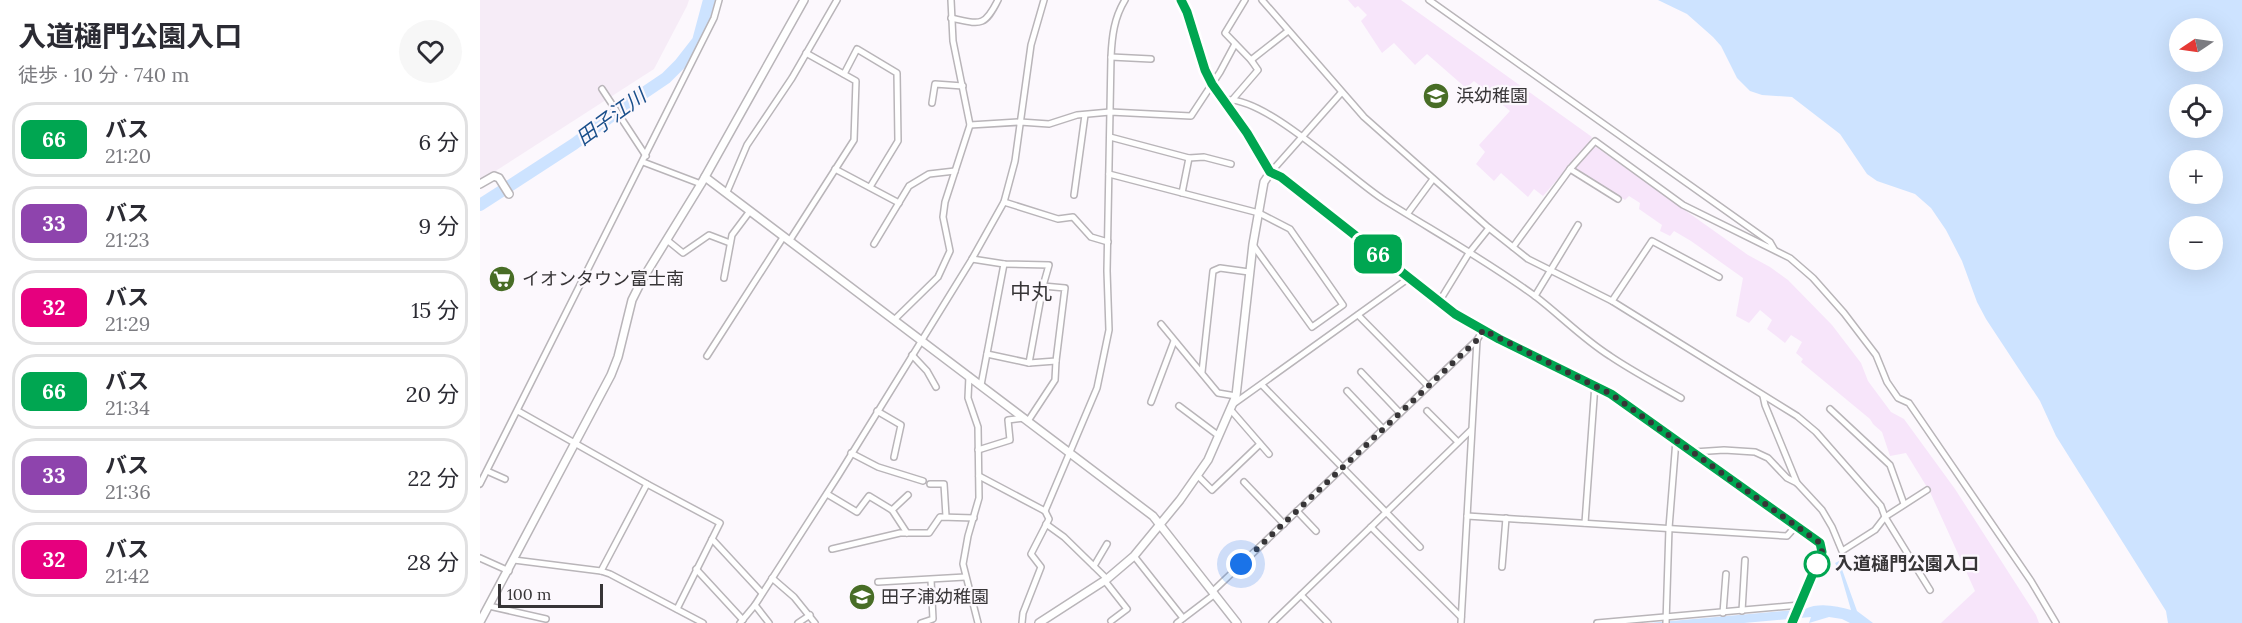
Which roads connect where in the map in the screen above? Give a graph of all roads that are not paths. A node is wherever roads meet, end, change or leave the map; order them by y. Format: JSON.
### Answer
{"nodes":[{"id":1,"x":719,"y":0,"type":"edge"},
{"id":2,"x":804,"y":0,"type":"edge"},
{"id":3,"x":837,"y":0,"type":"edge"},
{"id":4,"x":951,"y":0,"type":"edge"},
{"id":5,"x":998,"y":0,"type":"edge"},
{"id":6,"x":1044,"y":0,"type":"edge"},
{"id":7,"x":1125,"y":0,"type":"edge"},
{"id":8,"x":1245,"y":0,"type":"edge"},
{"id":9,"x":1262,"y":0,"type":"edge"},
{"id":10,"x":1429,"y":0,"type":"edge"},
{"id":11,"x":1183,"y":1,"type":"edge"},
{"id":12,"x":951,"y":18,"type":"junction"},
{"id":13,"x":1288,"y":31,"type":"junction"},
{"id":14,"x":1235,"y":44,"type":"junction"},
{"id":15,"x":806,"y":53,"type":"junction"},
{"id":16,"x":1111,"y":57,"type":"junction"},
{"id":17,"x":1151,"y":59,"type":"dead end"},
{"id":18,"x":1252,"y":61,"type":"junction"},
{"id":19,"x":844,"y":74,"type":"junction"},
{"id":20,"x":1211,"y":82,"type":"junction"},
{"id":21,"x":963,"y":86,"type":"junction"},
{"id":22,"x":602,"y":89,"type":"dead end"},
{"id":23,"x":1341,"y":93,"type":"junction"},
{"id":24,"x":1233,"y":99,"type":"junction"},
{"id":25,"x":1224,"y":100,"type":"junction"},
{"id":26,"x":932,"y":103,"type":"dead end"},
{"id":27,"x":1110,"y":112,"type":"junction"},
{"id":28,"x":1085,"y":115,"type":"junction"},
{"id":29,"x":1020,"y":122,"type":"junction"},
{"id":30,"x":970,"y":125,"type":"junction"},
{"id":31,"x":1110,"y":136,"type":"junction"},
{"id":32,"x":1302,"y":137,"type":"junction"},
{"id":33,"x":646,"y":156,"type":"junction"},
{"id":34,"x":1189,"y":158,"type":"junction"},
{"id":35,"x":643,"y":162,"type":"junction"},
{"id":36,"x":1231,"y":164,"type":"dead end"},
{"id":37,"x":836,"y":169,"type":"junction"},
{"id":38,"x":1570,"y":169,"type":"junction"},
{"id":39,"x":955,"y":171,"type":"junction"},
{"id":40,"x":1270,"y":172,"type":"junction"},
{"id":41,"x":1109,"y":174,"type":"junction"},
{"id":42,"x":705,"y":177,"type":"junction"},
{"id":43,"x":1433,"y":179,"type":"junction"},
{"id":44,"x":480,"y":184,"type":"edge"},
{"id":45,"x":701,"y":184,"type":"junction"},
{"id":46,"x":870,"y":187,"type":"junction"},
{"id":47,"x":727,"y":192,"type":"junction"},
{"id":48,"x":1182,"y":193,"type":"junction"},
{"id":49,"x":509,"y":194,"type":"dead end"},
{"id":50,"x":1074,"y":195,"type":"dead end"},
{"id":51,"x":1618,"y":199,"type":"dead end"},
{"id":52,"x":1004,"y":202,"type":"junction"},
{"id":53,"x":899,"y":204,"type":"junction"},
{"id":54,"x":750,"y":211,"type":"junction"},
{"id":55,"x":1259,"y":213,"type":"junction"},
{"id":56,"x":1408,"y":213,"type":"junction"},
{"id":57,"x":1578,"y":225,"type":"dead end"},
{"id":58,"x":1489,"y":228,"type":"junction"},
{"id":59,"x":787,"y":238,"type":"junction"},
{"id":60,"x":667,"y":240,"type":"junction"},
{"id":61,"x":1108,"y":242,"type":"junction"},
{"id":62,"x":730,"y":243,"type":"junction"},
{"id":63,"x":874,"y":244,"type":"dead end"},
{"id":64,"x":1253,"y":244,"type":"junction"},
{"id":65,"x":1513,"y":247,"type":"junction"},
{"id":66,"x":1775,"y":250,"type":"junction"},
{"id":67,"x":1469,"y":253,"type":"junction"},
{"id":68,"x":972,"y":259,"type":"junction"},
{"id":69,"x":1004,"y":264,"type":"junction"},
{"id":70,"x":1550,"y":271,"type":"junction"},
{"id":71,"x":1249,"y":272,"type":"junction"},
{"id":72,"x":1719,"y":277,"type":"dead end"},
{"id":73,"x":724,"y":278,"type":"dead end"},
{"id":74,"x":1409,"y":278,"type":"junction"},
{"id":75,"x":1043,"y":286,"type":"junction"},
{"id":76,"x":1535,"y":296,"type":"junction"},
{"id":77,"x":1612,"y":301,"type":"junction"},
{"id":78,"x":1439,"y":302,"type":"junction"},
{"id":79,"x":1358,"y":315,"type":"junction"},
{"id":80,"x":894,"y":320,"type":"junction"},
{"id":81,"x":1161,"y":324,"type":"dead end"},
{"id":82,"x":1483,"y":330,"type":"junction"},
{"id":83,"x":921,"y":340,"type":"junction"},
{"id":84,"x":1477,"y":340,"type":"junction"},
{"id":85,"x":1174,"y":341,"type":"junction"},
{"id":86,"x":987,"y":354,"type":"junction"},
{"id":87,"x":912,"y":355,"type":"junction"},
{"id":88,"x":707,"y":356,"type":"dead end"},
{"id":89,"x":1056,"y":362,"type":"junction"},
{"id":90,"x":1029,"y":363,"type":"junction"},
{"id":91,"x":1202,"y":372,"type":"junction"},
{"id":92,"x":1361,"y":372,"type":"dead end"},
{"id":93,"x":969,"y":376,"type":"junction"},
{"id":94,"x":1595,"y":384,"type":"junction"},
{"id":95,"x":981,"y":385,"type":"junction"},
{"id":96,"x":1262,"y":385,"type":"junction"},
{"id":97,"x":1428,"y":386,"type":"junction"},
{"id":98,"x":936,"y":387,"type":"dead end"},
{"id":99,"x":1347,"y":391,"type":"dead end"},
{"id":100,"x":1236,"y":396,"type":"junction"},
{"id":101,"x":1763,"y":396,"type":"junction"},
{"id":102,"x":1681,"y":398,"type":"dead end"},
{"id":103,"x":1151,"y":402,"type":"dead end"},
{"id":104,"x":1179,"y":406,"type":"dead end"},
{"id":105,"x":1231,"y":407,"type":"junction"},
{"id":106,"x":1830,"y":409,"type":"dead end"},
{"id":107,"x":518,"y":411,"type":"junction"},
{"id":108,"x":877,"y":411,"type":"junction"},
{"id":109,"x":1427,"y":411,"type":"dead end"},
{"id":110,"x":1400,"y":413,"type":"junction"},
{"id":111,"x":1026,"y":420,"type":"junction"},
{"id":112,"x":1383,"y":429,"type":"junction"},
{"id":113,"x":1472,"y":429,"type":"junction"},
{"id":114,"x":1219,"y":436,"type":"junction"},
{"id":115,"x":1676,"y":440,"type":"junction"},
{"id":116,"x":1458,"y":442,"type":"junction"},
{"id":117,"x":575,"y":444,"type":"junction"},
{"id":118,"x":1260,"y":444,"type":"junction"},
{"id":119,"x":978,"y":450,"type":"junction"},
{"id":120,"x":1694,"y":452,"type":"junction"},
{"id":121,"x":851,"y":453,"type":"junction"},
{"id":122,"x":1070,"y":453,"type":"junction"},
{"id":123,"x":1269,"y":454,"type":"dead end"},
{"id":124,"x":894,"y":457,"type":"dead end"},
{"id":125,"x":1342,"y":468,"type":"junction"},
{"id":126,"x":487,"y":471,"type":"junction"},
{"id":127,"x":979,"y":476,"type":"junction"},
{"id":128,"x":1198,"y":476,"type":"junction"},
{"id":129,"x":505,"y":479,"type":"dead end"},
{"id":130,"x":923,"y":481,"type":"dead end"},
{"id":131,"x":1244,"y":482,"type":"dead end"},
{"id":132,"x":1797,"y":483,"type":"junction"},
{"id":133,"x":480,"y":484,"type":"edge"},
{"id":134,"x":647,"y":484,"type":"junction"},
{"id":135,"x":930,"y":484,"type":"dead end"},
{"id":136,"x":1927,"y":490,"type":"dead end"},
{"id":137,"x":826,"y":494,"type":"junction"},
{"id":138,"x":908,"y":495,"type":"dead end"},
{"id":139,"x":1904,"y":504,"type":"junction"},
{"id":140,"x":892,"y":510,"type":"junction"},
{"id":141,"x":1045,"y":511,"type":"junction"},
{"id":142,"x":1297,"y":511,"type":"junction"},
{"id":143,"x":1385,"y":513,"type":"junction"},
{"id":144,"x":946,"y":516,"type":"junction"},
{"id":145,"x":1467,"y":516,"type":"junction"},
{"id":146,"x":1885,"y":517,"type":"junction"},
{"id":147,"x":1506,"y":518,"type":"junction"},
{"id":148,"x":974,"y":519,"type":"junction"},
{"id":149,"x":1159,"y":523,"type":"junction"},
{"id":150,"x":1585,"y":523,"type":"junction"},
{"id":151,"x":1046,"y":524,"type":"junction"},
{"id":152,"x":1284,"y":524,"type":"junction"},
{"id":153,"x":1796,"y":526,"type":"junction"},
{"id":154,"x":1371,"y":527,"type":"junction"},
{"id":155,"x":1670,"y":528,"type":"junction"},
{"id":156,"x":1316,"y":531,"type":"dead end"},
{"id":157,"x":907,"y":533,"type":"junction"},
{"id":158,"x":712,"y":539,"type":"junction"},
{"id":159,"x":1107,"y":544,"type":"dead end"},
{"id":160,"x":1420,"y":547,"type":"dead end"},
{"id":161,"x":832,"y":549,"type":"dead end"},
{"id":162,"x":1134,"y":556,"type":"junction"},
{"id":163,"x":480,"y":558,"type":"edge"},
{"id":164,"x":514,"y":560,"type":"junction"},
{"id":165,"x":1745,"y":560,"type":"dead end"},
{"id":166,"x":1094,"y":566,"type":"junction"},
{"id":167,"x":1502,"y":567,"type":"dead end"},
{"id":168,"x":696,"y":569,"type":"junction"},
{"id":169,"x":509,"y":571,"type":"junction"},
{"id":170,"x":601,"y":571,"type":"junction"},
{"id":171,"x":1725,"y":574,"type":"dead end"},
{"id":172,"x":965,"y":577,"type":"junction"},
{"id":173,"x":772,"y":578,"type":"junction"},
{"id":174,"x":931,"y":580,"type":"junction"},
{"id":175,"x":1106,"y":580,"type":"junction"},
{"id":176,"x":878,"y":582,"type":"dead end"},
{"id":177,"x":1930,"y":590,"type":"dead end"},
{"id":178,"x":762,"y":593,"type":"junction"},
{"id":179,"x":1214,"y":593,"type":"junction"},
{"id":180,"x":1301,"y":595,"type":"junction"},
{"id":181,"x":754,"y":605,"type":"junction"},
{"id":182,"x":489,"y":606,"type":"junction"},
{"id":183,"x":1799,"y":606,"type":"junction"},
{"id":184,"x":677,"y":609,"type":"junction"},
{"id":185,"x":1742,"y":611,"type":"junction"},
{"id":186,"x":1723,"y":613,"type":"junction"},
{"id":187,"x":810,"y":615,"type":"junction"},
{"id":188,"x":1183,"y":618,"type":"junction"},
{"id":189,"x":546,"y":619,"type":"dead end"},
{"id":190,"x":1461,"y":620,"type":"edge"},
{"id":191,"x":1666,"y":620,"type":"edge"},
{"id":192,"x":1111,"y":621,"type":"dead end"},
{"id":193,"x":481,"y":622,"type":"edge"},
{"id":194,"x":741,"y":622,"type":"edge"},
{"id":195,"x":1792,"y":622,"type":"edge"},
{"id":196,"x":703,"y":623,"type":"edge"},
{"id":197,"x":769,"y":623,"type":"edge"},
{"id":198,"x":798,"y":623,"type":"edge"},
{"id":199,"x":815,"y":623,"type":"edge"},
{"id":200,"x":921,"y":623,"type":"edge"},
{"id":201,"x":978,"y":623,"type":"edge"},
{"id":202,"x":1022,"y":623,"type":"edge"},
{"id":203,"x":1039,"y":623,"type":"edge"},
{"id":204,"x":1178,"y":623,"type":"edge"},
{"id":205,"x":1237,"y":623,"type":"edge"},
{"id":206,"x":1272,"y":623,"type":"edge"},
{"id":207,"x":1328,"y":623,"type":"edge"},
{"id":208,"x":1598,"y":623,"type":"edge"},
{"id":209,"x":2056,"y":623,"type":"edge"}],
"edges":[{"from":1,"to":33,"type":"street"},
{"from":2,"to":42,"type":"street"},
{"from":3,"to":15,"type":"street"},
{"from":4,"to":12,"type":"street"},
{"from":5,"to":12,"type":"street"},
{"from":6,"to":29,"type":"street"},
{"from":7,"to":16,"type":"street"},
{"from":8,"to":14,"type":"street"},
{"from":9,"to":13,"type":"street"},
{"from":10,"to":66,"type":"street"},
{"from":11,"to":20,"type":"main road"},
{"from":12,"to":21,"type":"street"},
{"from":13,"to":18,"type":"street"},
{"from":13,"to":23,"type":"street"},
{"from":14,"to":18,"type":"street"},
{"from":14,"to":20,"type":"street"},
{"from":15,"to":19,"type":"street"},
{"from":15,"to":47,"type":"street"},
{"from":16,"to":17,"type":"street"},
{"from":16,"to":27,"type":"street"},
{"from":18,"to":24,"type":"street"},
{"from":19,"to":37,"type":"street"},
{"from":19,"to":46,"type":"street"},
{"from":20,"to":25,"type":"main road"},
{"from":20,"to":27,"type":"street"},
{"from":21,"to":26,"type":"street"},
{"from":21,"to":30,"type":"street"},
{"from":22,"to":33,"type":"street"},
{"from":23,"to":32,"type":"street"},
{"from":23,"to":43,"type":"street"},
{"from":24,"to":25,"type":"street"},
{"from":24,"to":32,"type":"street"},
{"from":25,"to":40,"type":"main road"},
{"from":27,"to":28,"type":"street"},
{"from":27,"to":31,"type":"street"},
{"from":28,"to":29,"type":"street"},
{"from":28,"to":50,"type":"street"},
{"from":29,"to":30,"type":"street"},
{"from":29,"to":52,"type":"street"},
{"from":30,"to":39,"type":"street"},
{"from":31,"to":34,"type":"street"},
{"from":31,"to":41,"type":"street"},
{"from":32,"to":40,"type":"street"},
{"from":32,"to":56,"type":"street"},
{"from":33,"to":35,"type":"street"},
{"from":34,"to":36,"type":"street"},
{"from":34,"to":48,"type":"street"},
{"from":35,"to":45,"type":"street"},
{"from":35,"to":107,"type":"street"},
{"from":37,"to":46,"type":"street"},
{"from":37,"to":59,"type":"street"},
{"from":38,"to":51,"type":"street"},
{"from":38,"to":65,"type":"street"},
{"from":38,"to":66,"type":"street"},
{"from":39,"to":53,"type":"street"},
{"from":39,"to":80,"type":"street"},
{"from":40,"to":55,"type":"street"},
{"from":40,"to":74,"type":"main road"},
{"from":41,"to":48,"type":"street"},
{"from":41,"to":61,"type":"street"},
{"from":42,"to":45,"type":"street"},
{"from":42,"to":47,"type":"street"},
{"from":43,"to":56,"type":"street"},
{"from":43,"to":58,"type":"street"},
{"from":44,"to":49,"type":"street"},
{"from":45,"to":60,"type":"street"},
{"from":46,"to":53,"type":"street"},
{"from":47,"to":54,"type":"street"},
{"from":48,"to":55,"type":"street"},
{"from":52,"to":61,"type":"street"},
{"from":52,"to":68,"type":"street"},
{"from":53,"to":63,"type":"street"},
{"from":54,"to":59,"type":"street"},
{"from":54,"to":62,"type":"street"},
{"from":55,"to":64,"type":"street"},
{"from":55,"to":64,"type":"street"},
{"from":56,"to":67,"type":"street"},
{"from":57,"to":70,"type":"street"},
{"from":58,"to":65,"type":"street"},
{"from":58,"to":67,"type":"street"},
{"from":59,"to":80,"type":"street"},
{"from":59,"to":88,"type":"street"},
{"from":60,"to":62,"type":"street"},
{"from":60,"to":117,"type":"street"},
{"from":61,"to":122,"type":"street"},
{"from":62,"to":73,"type":"street"},
{"from":64,"to":71,"type":"street"},
{"from":65,"to":70,"type":"street"},
{"from":66,"to":209,"type":"street"},
{"from":67,"to":76,"type":"street"},
{"from":67,"to":78,"type":"street"},
{"from":68,"to":69,"type":"street"},
{"from":68,"to":83,"type":"street"},
{"from":69,"to":75,"type":"street"},
{"from":69,"to":86,"type":"street"},
{"from":70,"to":76,"type":"street"},
{"from":70,"to":77,"type":"street"},
{"from":71,"to":91,"type":"street"},
{"from":71,"to":100,"type":"street"},
{"from":72,"to":77,"type":"street"},
{"from":74,"to":78,"type":"main road"},
{"from":74,"to":79,"type":"street"},
{"from":75,"to":89,"type":"street"},
{"from":75,"to":90,"type":"street"},
{"from":76,"to":102,"type":"street"},
{"from":77,"to":101,"type":"street"},
{"from":78,"to":82,"type":"main road"},
{"from":79,"to":96,"type":"street"},
{"from":79,"to":97,"type":"street"},
{"from":80,"to":83,"type":"street"},
{"from":81,"to":85,"type":"street"},
{"from":82,"to":84,"type":"street"},
{"from":82,"to":94,"type":"main road"},
{"from":83,"to":87,"type":"street"},
{"from":83,"to":93,"type":"street"},
{"from":84,"to":97,"type":"street"},
{"from":84,"to":113,"type":"street"},
{"from":85,"to":91,"type":"street"},
{"from":85,"to":103,"type":"street"},
{"from":86,"to":90,"type":"street"},
{"from":86,"to":95,"type":"street"},
{"from":87,"to":98,"type":"street"},
{"from":87,"to":108,"type":"street"},
{"from":89,"to":90,"type":"street"},
{"from":89,"to":111,"type":"street"},
{"from":91,"to":100,"type":"street"},
{"from":92,"to":110,"type":"street"},
{"from":93,"to":95,"type":"street"},
{"from":93,"to":119,"type":"street"},
{"from":94,"to":115,"type":"main road"},
{"from":94,"to":150,"type":"street"},
{"from":95,"to":111,"type":"street"},
{"from":96,"to":105,"type":"street"},
{"from":96,"to":125,"type":"street"},
{"from":97,"to":110,"type":"street"},
{"from":99,"to":112,"type":"street"},
{"from":100,"to":105,"type":"street"},
{"from":101,"to":132,"type":"street"},
{"from":101,"to":146,"type":"street"},
{"from":104,"to":114,"type":"street"},
{"from":105,"to":114,"type":"street"},
{"from":105,"to":118,"type":"street"},
{"from":106,"to":139,"type":"street"},
{"from":107,"to":117,"type":"street"},
{"from":107,"to":126,"type":"street"},
{"from":108,"to":121,"type":"street"},
{"from":108,"to":124,"type":"street"},
{"from":109,"to":116,"type":"street"},
{"from":110,"to":112,"type":"street"},
{"from":111,"to":119,"type":"street"},
{"from":111,"to":122,"type":"street"},
{"from":112,"to":125,"type":"street"},
{"from":113,"to":116,"type":"street"},
{"from":113,"to":145,"type":"street"},
{"from":114,"to":128,"type":"street"},
{"from":115,"to":120,"type":"main road"},
{"from":115,"to":155,"type":"street"},
{"from":116,"to":143,"type":"street"},
{"from":117,"to":134,"type":"street"},
{"from":117,"to":164,"type":"street"},
{"from":118,"to":123,"type":"street"},
{"from":118,"to":128,"type":"street"},
{"from":119,"to":127,"type":"street"},
{"from":120,"to":132,"type":"street"},
{"from":120,"to":153,"type":"main road"},
{"from":121,"to":130,"type":"street"},
{"from":121,"to":137,"type":"street"},
{"from":122,"to":141,"type":"street"},
{"from":122,"to":149,"type":"street"},
{"from":125,"to":142,"type":"street"},
{"from":125,"to":143,"type":"street"},
{"from":126,"to":129,"type":"street"},
{"from":126,"to":133,"type":"street"},
{"from":127,"to":141,"type":"street"},
{"from":127,"to":148,"type":"street"},
{"from":128,"to":149,"type":"street"},
{"from":131,"to":152,"type":"street"},
{"from":132,"to":146,"type":"street"},
{"from":134,"to":158,"type":"street"},
{"from":134,"to":170,"type":"street"},
{"from":135,"to":144,"type":"street"},
{"from":136,"to":139,"type":"street"},
{"from":137,"to":140,"type":"street"},
{"from":137,"to":173,"type":"street"},
{"from":138,"to":140,"type":"street"},
{"from":139,"to":146,"type":"street"},
{"from":140,"to":157,"type":"street"},
{"from":141,"to":151,"type":"street"},
{"from":142,"to":152,"type":"street"},
{"from":142,"to":156,"type":"street"},
{"from":143,"to":154,"type":"street"},
{"from":143,"to":160,"type":"street"},
{"from":144,"to":148,"type":"street"},
{"from":144,"to":157,"type":"street"},
{"from":145,"to":147,"type":"street"},
{"from":145,"to":190,"type":"street"},
{"from":146,"to":177,"type":"street"},
{"from":147,"to":150,"type":"street"},
{"from":147,"to":167,"type":"street"},
{"from":148,"to":172,"type":"street"},
{"from":149,"to":162,"type":"street"},
{"from":149,"to":179,"type":"street"},
{"from":150,"to":155,"type":"street"},
{"from":151,"to":166,"type":"street"},
{"from":151,"to":202,"type":"street"},
{"from":152,"to":179,"type":"street"},
{"from":153,"to":155,"type":"street"},
{"from":153,"to":183,"type":"main road"},
{"from":154,"to":180,"type":"street"},
{"from":154,"to":190,"type":"street"},
{"from":155,"to":191,"type":"street"},
{"from":157,"to":161,"type":"street"},
{"from":158,"to":168,"type":"street"},
{"from":158,"to":178,"type":"street"},
{"from":159,"to":166,"type":"street"},
{"from":162,"to":175,"type":"street"},
{"from":162,"to":188,"type":"street"},
{"from":163,"to":169,"type":"street"},
{"from":164,"to":169,"type":"street"},
{"from":164,"to":170,"type":"street"},
{"from":165,"to":185,"type":"street"},
{"from":166,"to":175,"type":"street"},
{"from":168,"to":184,"type":"street"},
{"from":168,"to":194,"type":"street"},
{"from":169,"to":182,"type":"street"},
{"from":170,"to":184,"type":"street"},
{"from":171,"to":186,"type":"street"},
{"from":172,"to":174,"type":"street"},
{"from":172,"to":201,"type":"street"},
{"from":173,"to":178,"type":"street"},
{"from":173,"to":187,"type":"street"},
{"from":174,"to":176,"type":"street"},
{"from":174,"to":200,"type":"street"},
{"from":175,"to":192,"type":"street"},
{"from":175,"to":203,"type":"street"},
{"from":178,"to":181,"type":"street"},
{"from":179,"to":188,"type":"street"},
{"from":179,"to":205,"type":"street"},
{"from":180,"to":206,"type":"street"},
{"from":180,"to":207,"type":"street"},
{"from":181,"to":194,"type":"street"},
{"from":181,"to":197,"type":"street"},
{"from":182,"to":189,"type":"street"},
{"from":182,"to":193,"type":"street"},
{"from":183,"to":185,"type":"street"},
{"from":183,"to":195,"type":"main road"},
{"from":184,"to":196,"type":"street"},
{"from":185,"to":186,"type":"street"},
{"from":186,"to":191,"type":"street"},
{"from":187,"to":198,"type":"street"},
{"from":187,"to":199,"type":"street"},
{"from":188,"to":204,"type":"street"},
{"from":191,"to":208,"type":"street"}]}
